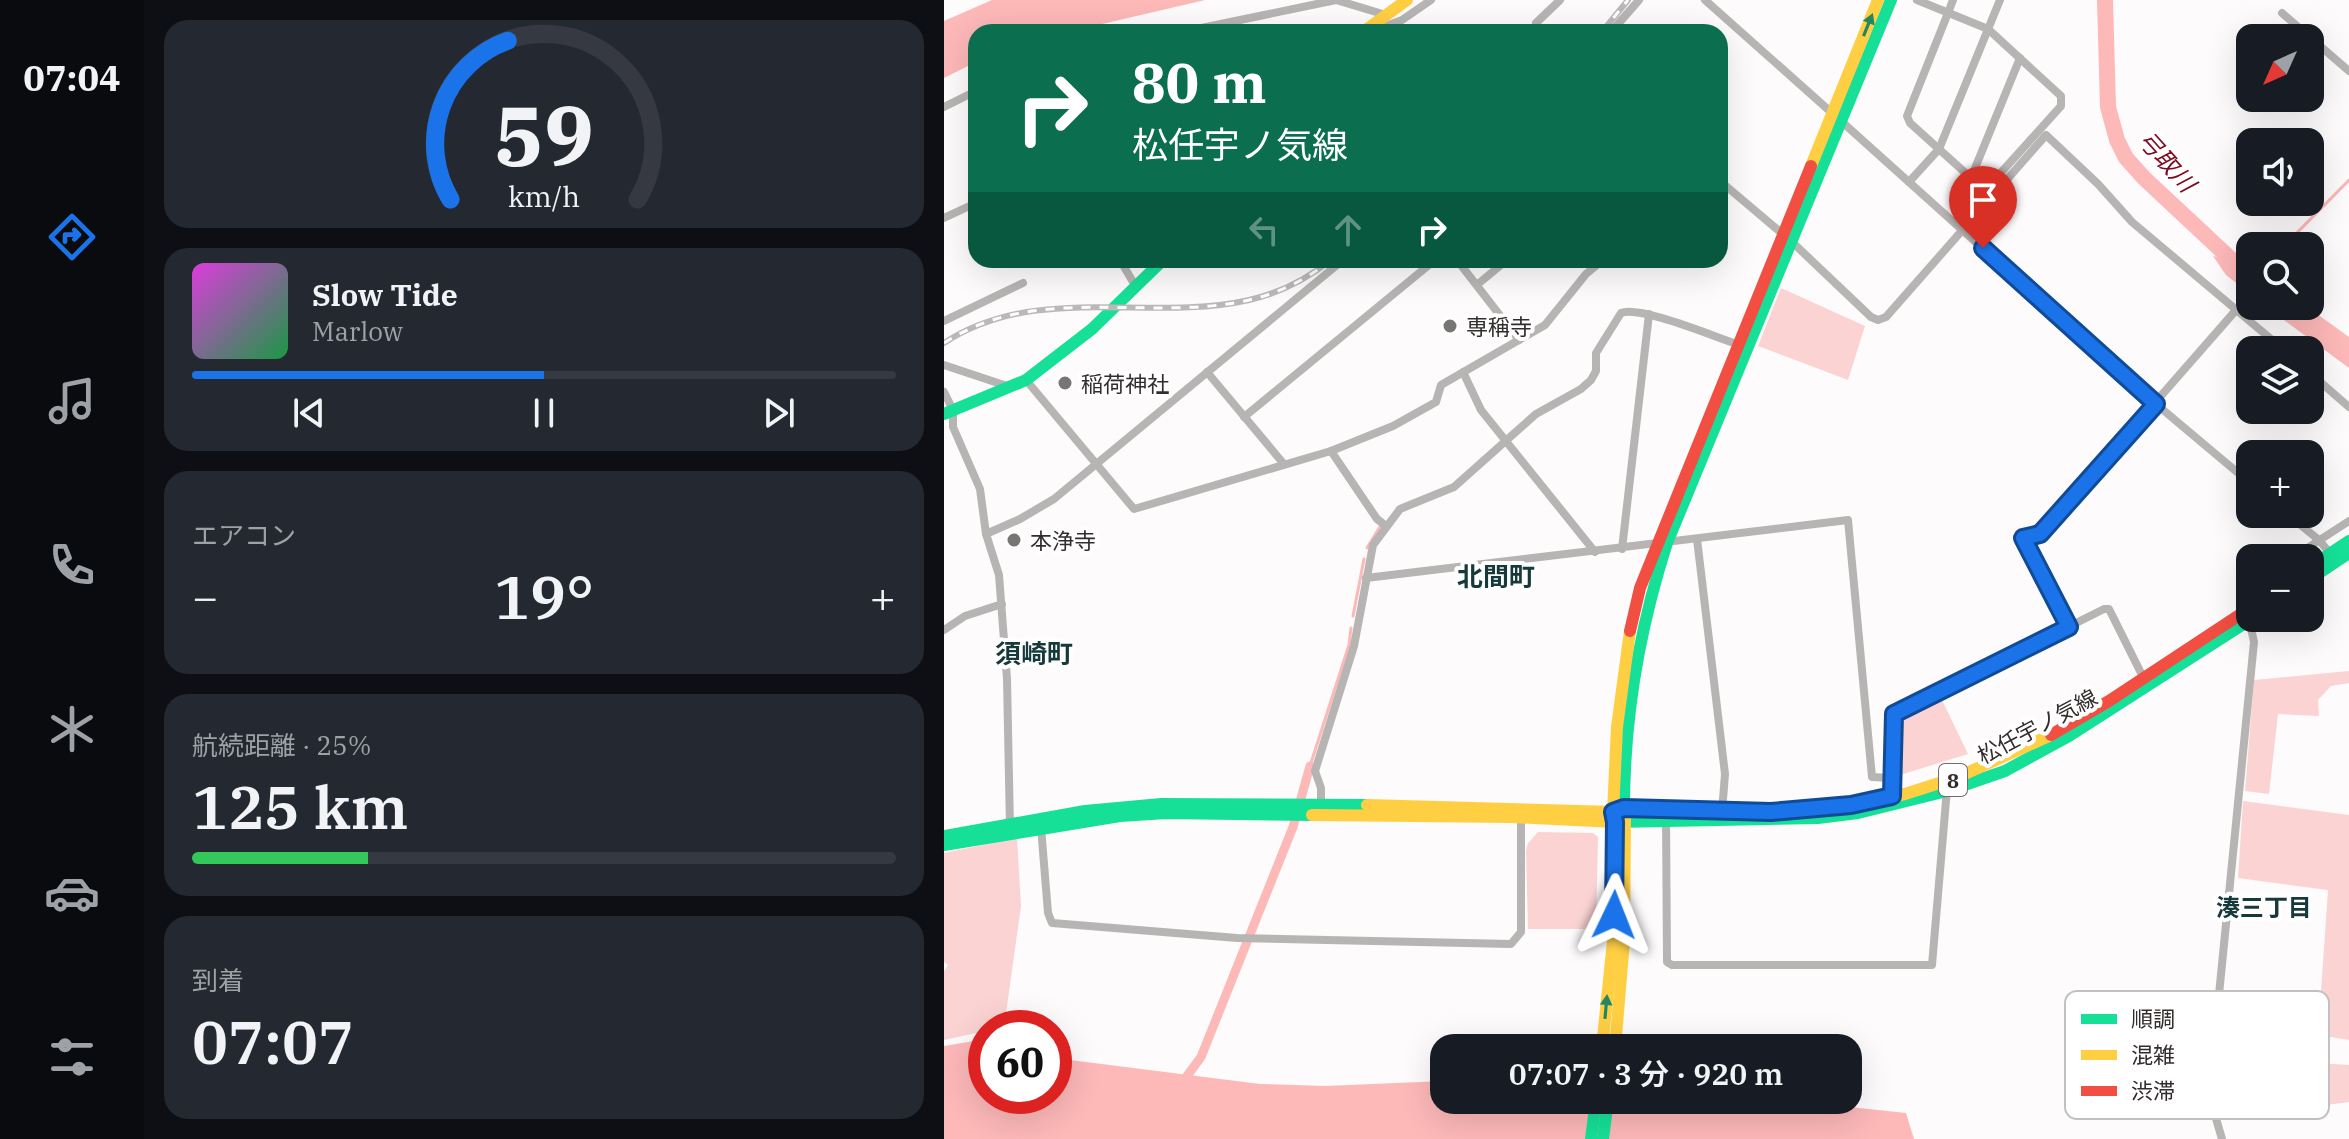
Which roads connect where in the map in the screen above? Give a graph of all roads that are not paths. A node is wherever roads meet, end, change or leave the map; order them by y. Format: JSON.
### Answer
{"nodes":[{"id":1,"x":1407,"y":0,"type":"edge"},
{"id":2,"x":1431,"y":0,"type":"edge"},
{"id":3,"x":1560,"y":0,"type":"edge"},
{"id":4,"x":1639,"y":0,"type":"edge"},
{"id":5,"x":1705,"y":0,"type":"edge"},
{"id":6,"x":1878,"y":0,"type":"edge"},
{"id":7,"x":1891,"y":0,"type":"edge"},
{"id":8,"x":1917,"y":0,"type":"edge"},
{"id":9,"x":1953,"y":0,"type":"edge"},
{"id":10,"x":2000,"y":0,"type":"edge"},
{"id":11,"x":1948,"y":13,"type":"junction"},
{"id":12,"x":2282,"y":13,"type":"dead end"},
{"id":13,"x":1386,"y":15,"type":"junction"},
{"id":14,"x":1536,"y":23,"type":"dead end"},
{"id":15,"x":1220,"y":24,"type":"edge"},
{"id":16,"x":1374,"y":24,"type":"edge"},
{"id":17,"x":1391,"y":24,"type":"edge"},
{"id":18,"x":1618,"y":24,"type":"edge"},
{"id":19,"x":1988,"y":29,"type":"junction"},
{"id":20,"x":2020,"y":58,"type":"junction"},
{"id":21,"x":2347,"y":65,"type":"edge"},
{"id":22,"x":968,"y":95,"type":"edge"},
{"id":23,"x":944,"y":107,"type":"edge"},
{"id":24,"x":1836,"y":117,"type":"junction"},
{"id":25,"x":1939,"y":149,"type":"junction"},
{"id":26,"x":1971,"y":178,"type":"junction"},
{"id":27,"x":1909,"y":182,"type":"junction"},
{"id":28,"x":1728,"y":188,"type":"edge"},
{"id":29,"x":968,"y":207,"type":"edge"},
{"id":30,"x":944,"y":218,"type":"edge"},
{"id":31,"x":1962,"y":229,"type":"junction"},
{"id":32,"x":1786,"y":238,"type":"junction"},
{"id":33,"x":1125,"y":268,"type":"edge"},
{"id":34,"x":1155,"y":268,"type":"edge"},
{"id":35,"x":1333,"y":268,"type":"edge"},
{"id":36,"x":1425,"y":268,"type":"edge"},
{"id":37,"x":1464,"y":268,"type":"edge"},
{"id":38,"x":1497,"y":268,"type":"edge"},
{"id":39,"x":1593,"y":268,"type":"edge"},
{"id":40,"x":1023,"y":283,"type":"dead end"},
{"id":41,"x":1478,"y":284,"type":"junction"},
{"id":42,"x":1136,"y":287,"type":"junction"},
{"id":43,"x":2236,"y":308,"type":"edge"},
{"id":44,"x":2236,"y":310,"type":"edge"},
{"id":45,"x":1649,"y":314,"type":"junction"},
{"id":46,"x":2250,"y":320,"type":"edge"},
{"id":47,"x":944,"y":321,"type":"edge"},
{"id":48,"x":2268,"y":336,"type":"edge"},
{"id":49,"x":1519,"y":340,"type":"junction"},
{"id":50,"x":1737,"y":344,"type":"junction"},
{"id":51,"x":944,"y":365,"type":"edge"},
{"id":52,"x":1207,"y":372,"type":"junction"},
{"id":53,"x":1463,"y":372,"type":"junction"},
{"id":54,"x":1026,"y":380,"type":"junction"},
{"id":55,"x":2324,"y":385,"type":"edge"},
{"id":56,"x":1010,"y":387,"type":"junction"},
{"id":57,"x":944,"y":392,"type":"edge"},
{"id":58,"x":2156,"y":404,"type":"junction"},
{"id":59,"x":2349,"y":407,"type":"edge"},
{"id":60,"x":948,"y":412,"type":"edge"},
{"id":61,"x":1244,"y":417,"type":"junction"},
{"id":62,"x":1504,"y":441,"type":"junction"},
{"id":63,"x":1331,"y":451,"type":"junction"},
{"id":64,"x":1283,"y":463,"type":"junction"},
{"id":65,"x":1096,"y":465,"type":"junction"},
{"id":66,"x":2236,"y":471,"type":"edge"},
{"id":67,"x":2349,"y":521,"type":"edge"},
{"id":68,"x":1386,"y":526,"type":"junction"},
{"id":69,"x":2304,"y":528,"type":"edge"},
{"id":70,"x":986,"y":534,"type":"junction"},
{"id":71,"x":1697,"y":539,"type":"junction"},
{"id":72,"x":2319,"y":540,"type":"junction"},
{"id":73,"x":2349,"y":541,"type":"edge"},
{"id":74,"x":1661,"y":544,"type":"junction"},
{"id":75,"x":2313,"y":544,"type":"edge"},
{"id":76,"x":1622,"y":549,"type":"junction"},
{"id":77,"x":1595,"y":552,"type":"junction"},
{"id":78,"x":2349,"y":553,"type":"edge"},
{"id":79,"x":2333,"y":557,"type":"junction"},
{"id":80,"x":2324,"y":561,"type":"edge"},
{"id":81,"x":2324,"y":566,"type":"edge"},
{"id":82,"x":1366,"y":578,"type":"junction"},
{"id":83,"x":1002,"y":604,"type":"junction"},
{"id":84,"x":2236,"y":623,"type":"edge"},
{"id":85,"x":2069,"y":627,"type":"junction"},
{"id":86,"x":944,"y":630,"type":"edge"},
{"id":87,"x":2253,"y":632,"type":"edge"},
{"id":88,"x":2145,"y":682,"type":"junction"},
{"id":89,"x":1890,"y":778,"type":"junction"},
{"id":90,"x":1946,"y":787,"type":"junction"},
{"id":91,"x":1892,"y":801,"type":"junction"},
{"id":92,"x":1289,"y":808,"type":"junction"},
{"id":93,"x":1315,"y":809,"type":"junction"},
{"id":94,"x":1521,"y":813,"type":"junction"},
{"id":95,"x":1722,"y":814,"type":"junction"},
{"id":96,"x":1619,"y":815,"type":"junction"},
{"id":97,"x":1666,"y":815,"type":"junction"},
{"id":98,"x":1041,"y":827,"type":"junction"},
{"id":99,"x":1010,"y":828,"type":"junction"},
{"id":100,"x":944,"y":836,"type":"edge"},
{"id":101,"x":944,"y":845,"type":"edge"},
{"id":102,"x":1616,"y":966,"type":"junction"},
{"id":103,"x":2220,"y":991,"type":"edge"},
{"id":104,"x":1604,"y":1034,"type":"edge"},
{"id":105,"x":1615,"y":1034,"type":"edge"},
{"id":106,"x":1594,"y":1114,"type":"edge"},
{"id":107,"x":1606,"y":1114,"type":"edge"},
{"id":108,"x":2216,"y":1119,"type":"edge"},
{"id":109,"x":1591,"y":1139,"type":"edge"},
{"id":110,"x":1603,"y":1139,"type":"edge"},
{"id":111,"x":2222,"y":1139,"type":"edge"}],
"edges":[{"from":1,"to":13,"type":"street"},
{"from":2,"to":17,"type":"street"},
{"from":3,"to":14,"type":"street"},
{"from":4,"to":18,"type":"street"},
{"from":5,"to":24,"type":"street"},
{"from":24,"to":6,"type":"street","one_way":true},
{"from":7,"to":24,"type":"street"},
{"from":8,"to":11,"type":"street"},
{"from":9,"to":11,"type":"street"},
{"from":10,"to":19,"type":"street"},
{"from":11,"to":19,"type":"street"},
{"from":11,"to":25,"type":"street"},
{"from":12,"to":21,"type":"street"},
{"from":13,"to":15,"type":"street"},
{"from":13,"to":16,"type":"street"},
{"from":19,"to":20,"type":"street"},
{"from":19,"to":25,"type":"street"},
{"from":20,"to":26,"type":"street"},
{"from":20,"to":26,"type":"street"},
{"from":22,"to":23,"type":"street"},
{"from":24,"to":27,"type":"street"},
{"from":24,"to":32,"type":"street"},
{"from":25,"to":26,"type":"street"},
{"from":25,"to":27,"type":"street"},
{"from":27,"to":31,"type":"street"},
{"from":28,"to":32,"type":"street"},
{"from":29,"to":30,"type":"street"},
{"from":31,"to":32,"type":"street"},
{"from":31,"to":43,"type":"street"},
{"from":31,"to":58,"type":"street"},
{"from":32,"to":50,"type":"street"},
{"from":32,"to":74,"type":"street"},
{"from":33,"to":42,"type":"street"},
{"from":34,"to":42,"type":"street"},
{"from":35,"to":52,"type":"street"},
{"from":36,"to":61,"type":"street"},
{"from":37,"to":41,"type":"street"},
{"from":38,"to":41,"type":"street"},
{"from":39,"to":49,"type":"street"},
{"from":40,"to":47,"type":"street"},
{"from":41,"to":49,"type":"street"},
{"from":42,"to":54,"type":"street"},
{"from":44,"to":58,"type":"street"},
{"from":45,"to":50,"type":"street"},
{"from":45,"to":62,"type":"street"},
{"from":45,"to":76,"type":"street"},
{"from":46,"to":48,"type":"street"},
{"from":49,"to":53,"type":"street"},
{"from":50,"to":74,"type":"street"},
{"from":51,"to":56,"type":"street"},
{"from":52,"to":61,"type":"street"},
{"from":52,"to":65,"type":"street"},
{"from":53,"to":62,"type":"street"},
{"from":53,"to":63,"type":"street"},
{"from":54,"to":56,"type":"street"},
{"from":54,"to":65,"type":"street"},
{"from":55,"to":59,"type":"street"},
{"from":56,"to":60,"type":"street"},
{"from":57,"to":60,"type":"street"},
{"from":58,"to":66,"type":"street"},
{"from":58,"to":85,"type":"street"},
{"from":60,"to":70,"type":"street"},
{"from":61,"to":64,"type":"street"},
{"from":62,"to":68,"type":"street"},
{"from":62,"to":77,"type":"street"},
{"from":63,"to":64,"type":"street"},
{"from":63,"to":68,"type":"street"},
{"from":64,"to":65,"type":"street"},
{"from":65,"to":70,"type":"street"},
{"from":67,"to":72,"type":"street"},
{"from":68,"to":82,"type":"street"},
{"from":69,"to":72,"type":"street"},
{"from":70,"to":83,"type":"street"},
{"from":71,"to":74,"type":"street"},
{"from":71,"to":89,"type":"street"},
{"from":71,"to":95,"type":"street"},
{"from":72,"to":75,"type":"street"},
{"from":72,"to":79,"type":"street"},
{"from":73,"to":79,"type":"street"},
{"from":74,"to":76,"type":"street"},
{"from":74,"to":96,"type":"street"},
{"from":76,"to":77,"type":"street"},
{"from":77,"to":82,"type":"street"},
{"from":78,"to":79,"type":"street"},
{"from":79,"to":80,"type":"street"},
{"from":79,"to":81,"type":"street"},
{"from":82,"to":93,"type":"street"},
{"from":83,"to":86,"type":"street"},
{"from":83,"to":99,"type":"street"},
{"from":84,"to":88,"type":"street","name":"松任宇ノ気線","number":"8"},
{"from":85,"to":88,"type":"street"},
{"from":85,"to":89,"type":"street"},
{"from":87,"to":103,"type":"street"},
{"from":88,"to":90,"type":"street","name":"松任宇ノ気線","number":"8"},
{"from":89,"to":91,"type":"street"},
{"from":90,"to":91,"type":"street","name":"松任宇ノ気線","number":"8"},
{"from":90,"to":97,"type":"street"},
{"from":91,"to":95,"type":"street","name":"松任宇ノ気線","number":"8"},
{"from":92,"to":93,"type":"street","name":"松任宇ノ気線"},
{"from":92,"to":98,"type":"street"},
{"from":92,"to":99,"type":"street"},
{"from":93,"to":94,"type":"street","name":"松任宇ノ気線"},
{"from":94,"to":96,"type":"street","name":"松任宇ノ気線"},
{"from":94,"to":98,"type":"street"},
{"from":95,"to":97,"type":"street","name":"松任宇ノ気線","number":"8"},
{"from":96,"to":97,"type":"street","name":"松任宇ノ気線","number":"8"},
{"from":96,"to":102,"type":"street"},
{"from":98,"to":99,"type":"street"},
{"from":99,"to":100,"type":"street"},
{"from":99,"to":101,"type":"street"},
{"from":104,"to":102,"type":"street","one_way":true},
{"from":102,"to":105,"type":"street"},
{"from":106,"to":109,"type":"street"},
{"from":107,"to":110,"type":"street"},
{"from":108,"to":111,"type":"street"}]}
